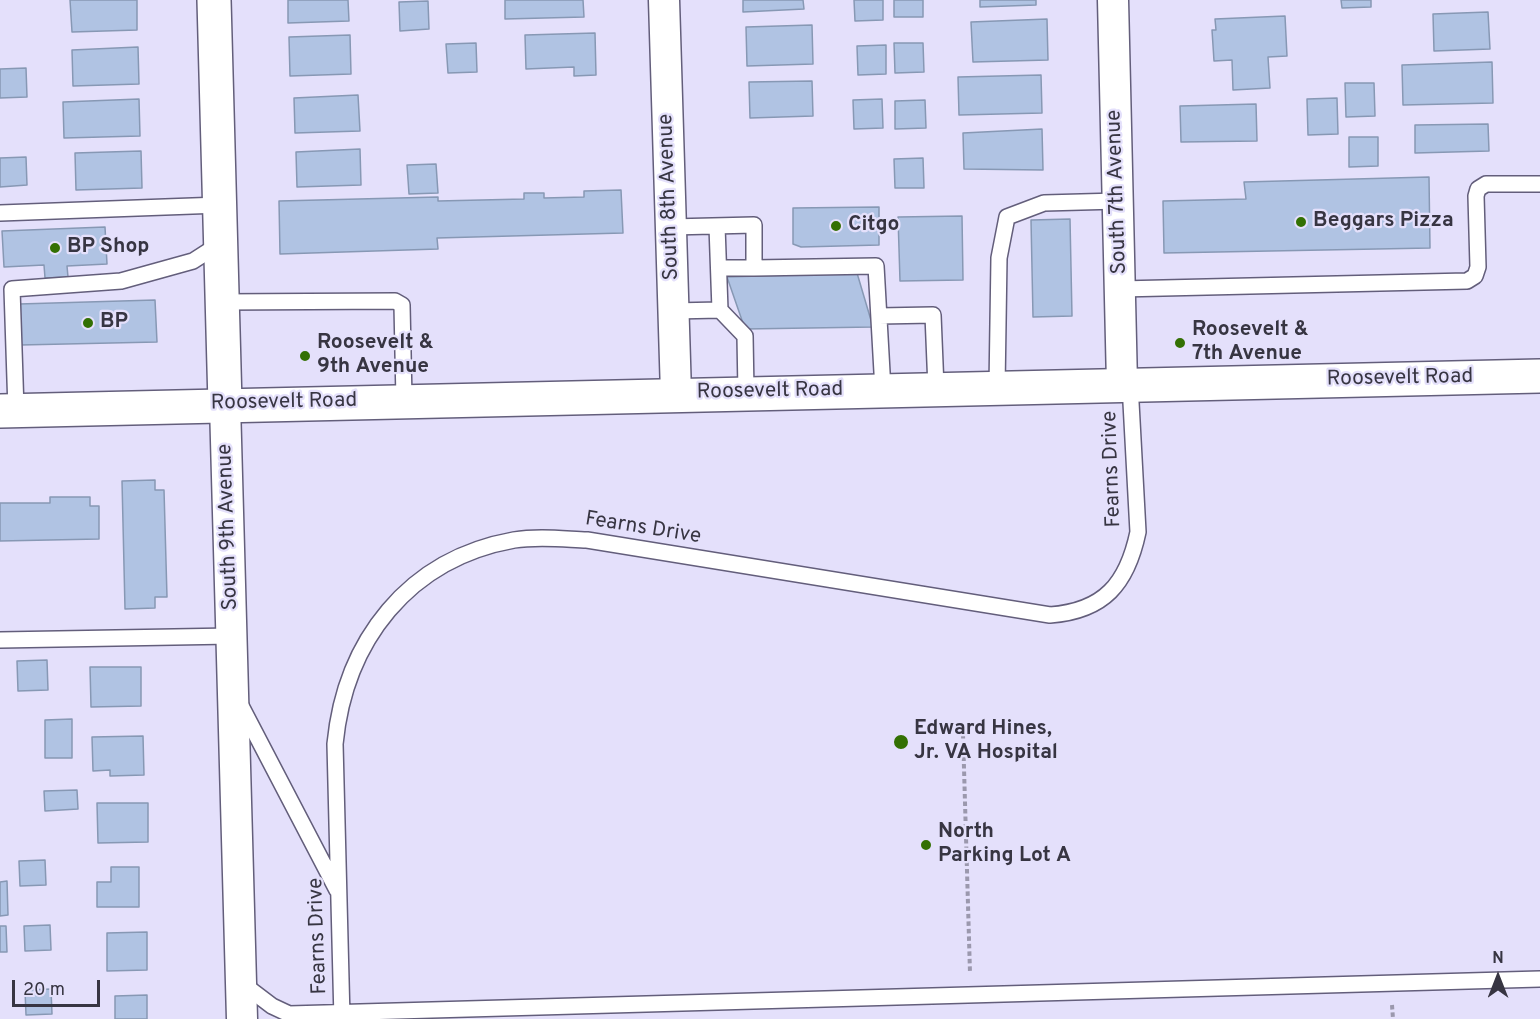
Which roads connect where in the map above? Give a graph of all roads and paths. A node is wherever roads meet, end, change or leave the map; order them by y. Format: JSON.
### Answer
{"nodes":[{"id":1,"x":214,"y":0,"type":"edge"},
{"id":2,"x":663,"y":0,"type":"edge"},
{"id":3,"x":1113,"y":0,"type":"edge"},
{"id":4,"x":1540,"y":184,"type":"edge"},
{"id":5,"x":1118,"y":201,"type":"junction"},
{"id":6,"x":220,"y":205,"type":"junction"},
{"id":7,"x":0,"y":213,"type":"edge"},
{"id":8,"x":671,"y":226,"type":"junction"},
{"id":9,"x":717,"y":226,"type":"junction"},
{"id":10,"x":221,"y":243,"type":"junction"},
{"id":11,"x":719,"y":268,"type":"junction"},
{"id":12,"x":754,"y":268,"type":"junction"},
{"id":13,"x":1120,"y":289,"type":"junction"},
{"id":14,"x":223,"y":302,"type":"junction"},
{"id":15,"x":720,"y":310,"type":"junction"},
{"id":16,"x":673,"y":311,"type":"junction"},
{"id":17,"x":879,"y":316,"type":"junction"},
{"id":18,"x":1540,"y":376,"type":"edge"},
{"id":19,"x":1126,"y":384,"type":"junction"},
{"id":20,"x":997,"y":387,"type":"junction"},
{"id":21,"x":936,"y":388,"type":"junction"},
{"id":22,"x":883,"y":390,"type":"junction"},
{"id":23,"x":746,"y":392,"type":"junction"},
{"id":24,"x":676,"y":394,"type":"junction"},
{"id":25,"x":404,"y":400,"type":"junction"},
{"id":26,"x":225,"y":404,"type":"junction"},
{"id":27,"x":8,"y":410,"type":"edge"},
{"id":28,"x":232,"y":636,"type":"junction"},
{"id":29,"x":0,"y":640,"type":"edge"},
{"id":30,"x":234,"y":693,"type":"junction"},
{"id":31,"x":963,"y":734,"type":"dead end"},
{"id":32,"x":339,"y":893,"type":"junction"},
{"id":33,"x":1540,"y":979,"type":"edge"},
{"id":34,"x":243,"y":984,"type":"junction"},
{"id":35,"x":971,"y":994,"type":"junction"},
{"id":36,"x":342,"y":1016,"type":"edge"},
{"id":37,"x":242,"y":1019,"type":"edge"}],
"edges":[{"from":1,"to":6,"type":"main road","name":"South 9th Avenue"},
{"from":2,"to":8,"type":"street","name":"South 8th Avenue"},
{"from":3,"to":5,"type":"street","name":"South 7th Avenue"},
{"from":4,"to":13,"type":"lane"},
{"from":5,"to":13,"type":"street","name":"South 7th Avenue"},
{"from":5,"to":20,"type":"lane"},
{"from":6,"to":7,"type":"lane"},
{"from":6,"to":10,"type":"main road","name":"South 9th Avenue"},
{"from":8,"to":9,"type":"lane"},
{"from":8,"to":16,"type":"street","name":"South 8th Avenue"},
{"from":9,"to":11,"type":"lane"},
{"from":9,"to":12,"type":"lane"},
{"from":10,"to":14,"type":"main road","name":"South 9th Avenue"},
{"from":10,"to":27,"type":"lane"},
{"from":11,"to":12,"type":"lane"},
{"from":11,"to":15,"type":"lane"},
{"from":12,"to":17,"type":"lane"},
{"from":13,"to":19,"type":"street","name":"South 7th Avenue"},
{"from":14,"to":25,"type":"lane"},
{"from":14,"to":26,"type":"main road","name":"South 9th Avenue"},
{"from":15,"to":16,"type":"lane"},
{"from":15,"to":23,"type":"lane"},
{"from":16,"to":24,"type":"street","name":"South 8th Avenue"},
{"from":17,"to":21,"type":"lane"},
{"from":17,"to":22,"type":"lane"},
{"from":18,"to":19,"type":"main road","name":"Roosevelt Road"},
{"from":19,"to":20,"type":"main road","name":"Roosevelt Road"},
{"from":19,"to":32,"type":"lane","name":"Fearns Drive"},
{"from":20,"to":21,"type":"main road","name":"Roosevelt Road"},
{"from":21,"to":22,"type":"main road","name":"Roosevelt Road"},
{"from":22,"to":23,"type":"main road","name":"Roosevelt Road"},
{"from":23,"to":24,"type":"main road","name":"Roosevelt Road"},
{"from":24,"to":25,"type":"main road","name":"Roosevelt Road"},
{"from":25,"to":26,"type":"main road","name":"Roosevelt Road"},
{"from":26,"to":27,"type":"main road","name":"Roosevelt Road"},
{"from":26,"to":28,"type":"street","name":"South 9th Avenue"},
{"from":28,"to":29,"type":"lane"},
{"from":28,"to":30,"type":"street","name":"South 9th Avenue"},
{"from":30,"to":32,"type":"lane"},
{"from":30,"to":34,"type":"street","name":"South 9th Avenue"},
{"from":31,"to":35,"type":"path"},
{"from":32,"to":36,"type":"lane","name":"Fearns Drive"},
{"from":33,"to":35,"type":"lane"},
{"from":34,"to":36,"type":"lane"},
{"from":34,"to":37,"type":"street","name":"South 9th Avenue"},
{"from":35,"to":36,"type":"lane"}]}
